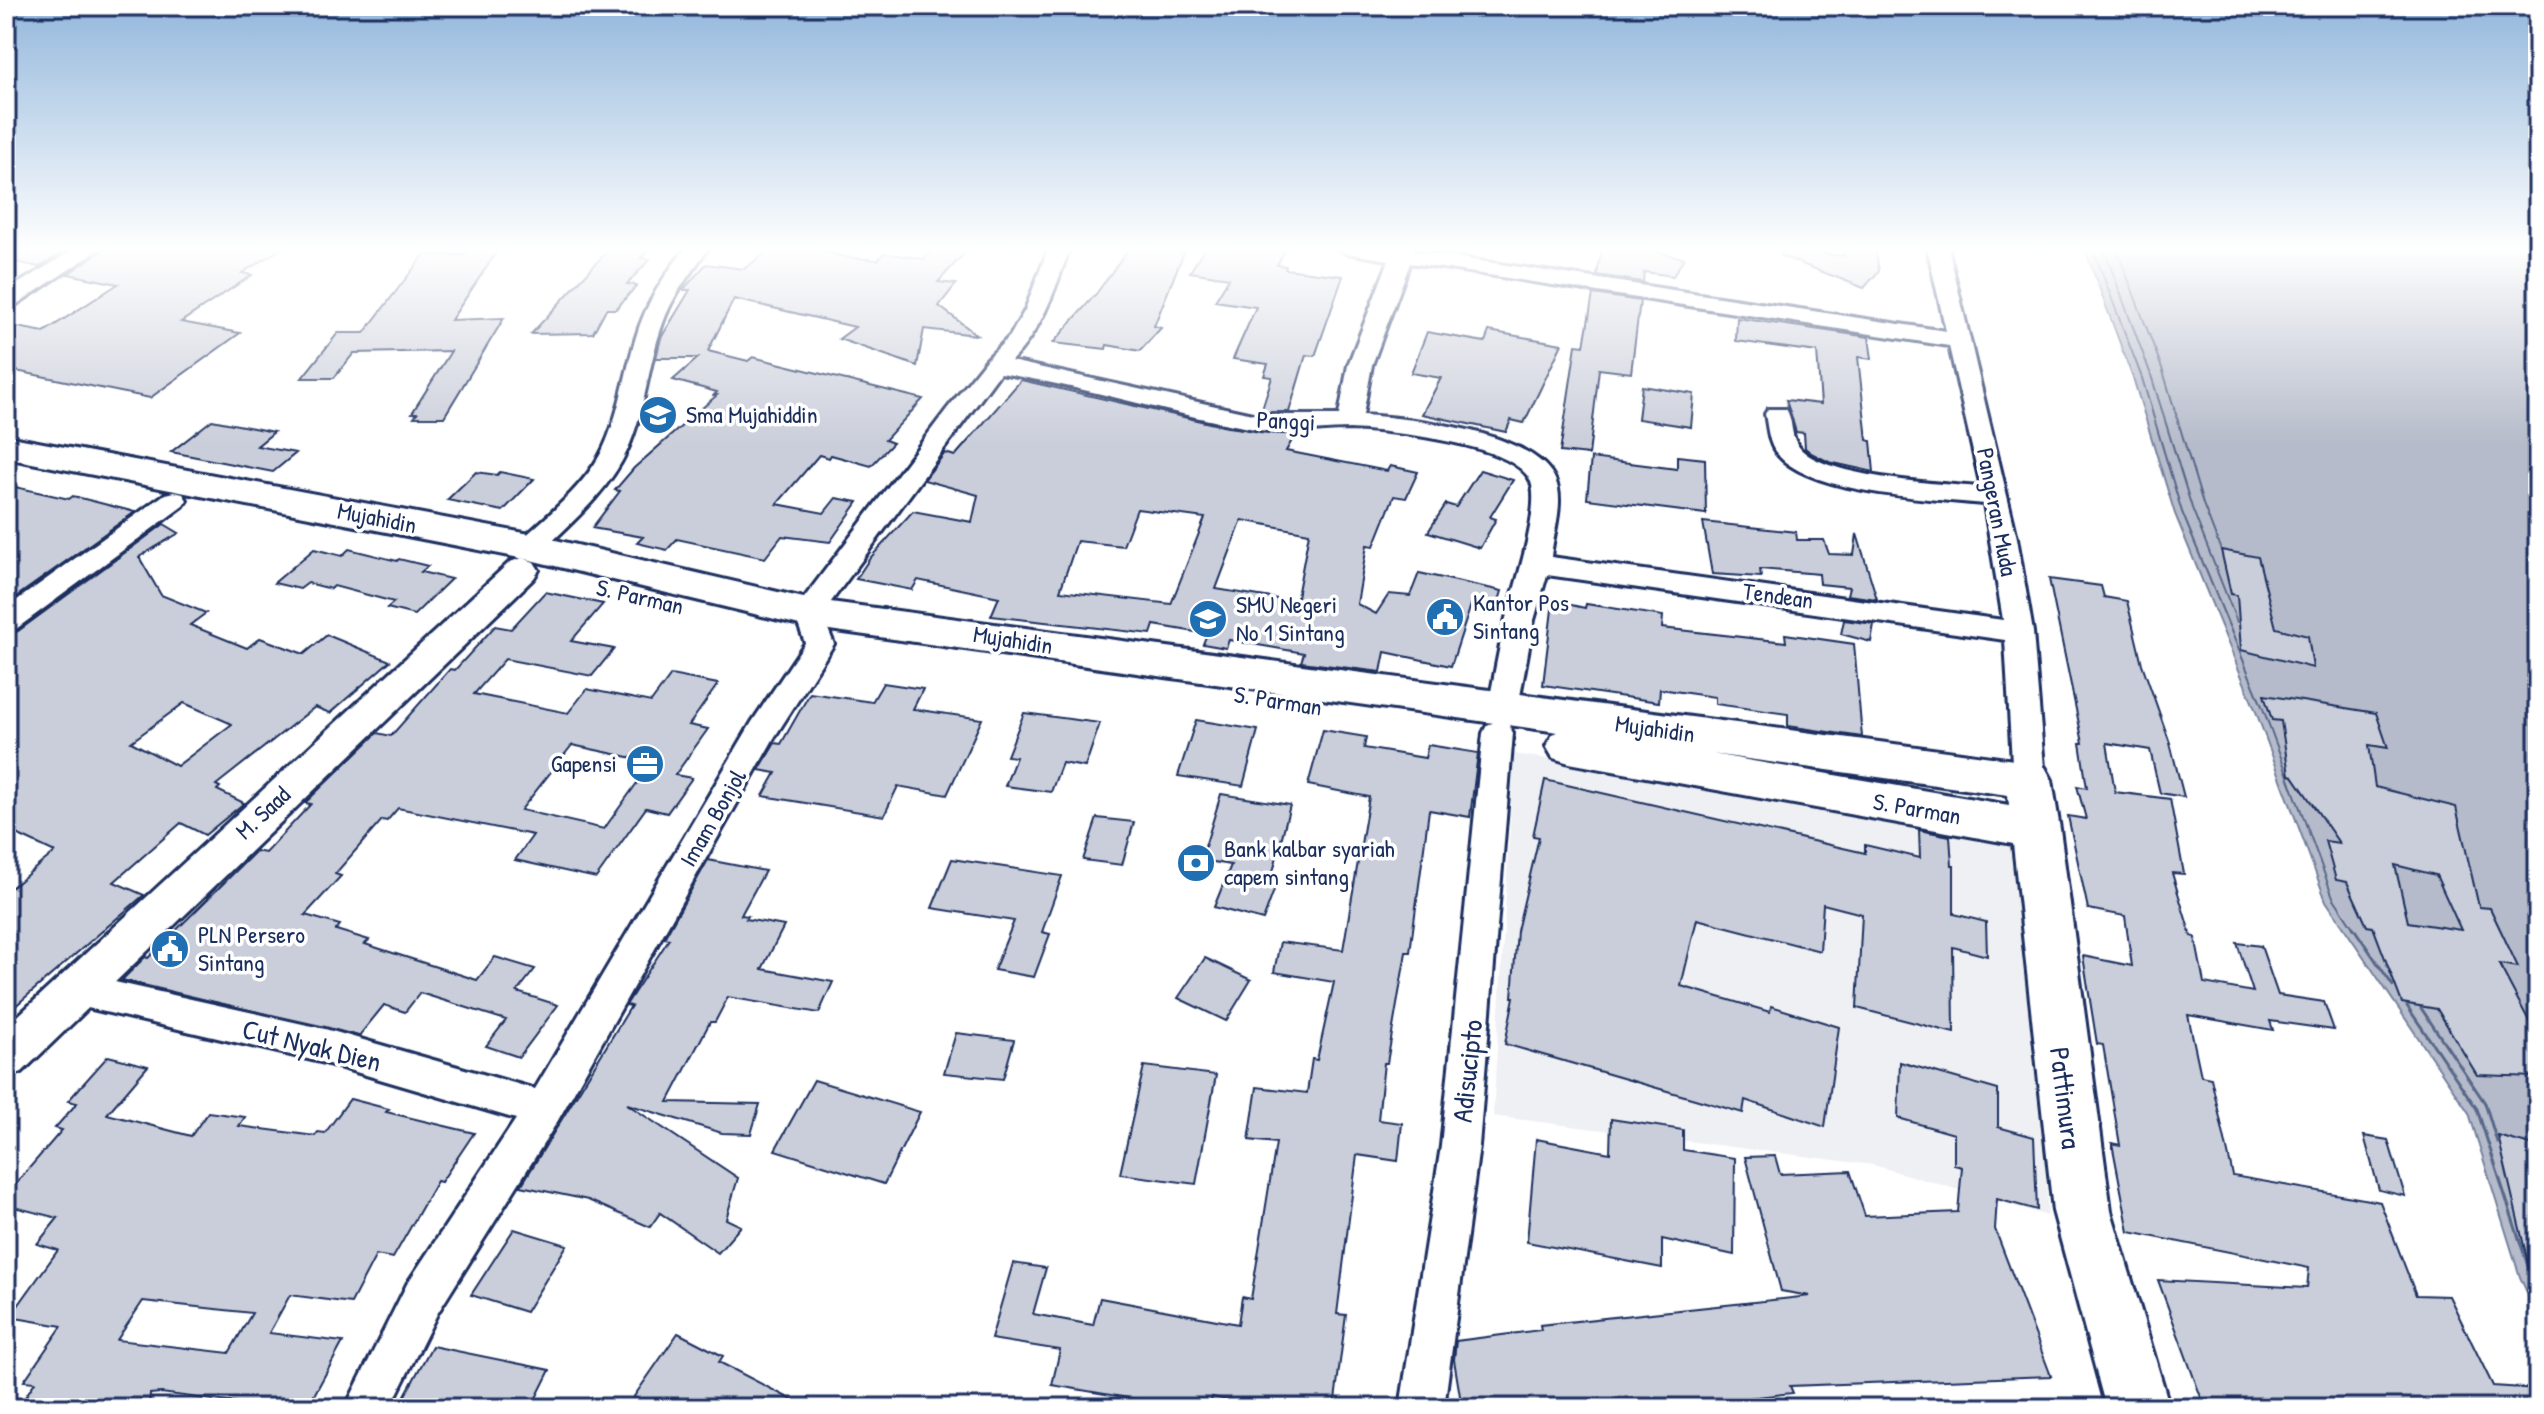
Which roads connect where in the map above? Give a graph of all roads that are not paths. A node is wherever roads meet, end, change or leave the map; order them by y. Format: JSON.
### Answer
{"nodes":[{"id":1,"x":653,"y":313,"type":"edge"},
{"id":2,"x":1033,"y":313,"type":"edge"},
{"id":3,"x":1380,"y":313,"type":"edge"},
{"id":4,"x":1788,"y":313,"type":"edge"},
{"id":5,"x":1952,"y":313,"type":"edge"},
{"id":6,"x":1958,"y":340,"type":"junction"},
{"id":7,"x":994,"y":365,"type":"junction"},
{"id":8,"x":1777,"y":414,"type":"dead end"},
{"id":9,"x":1350,"y":422,"type":"junction"},
{"id":10,"x":6,"y":447,"type":"edge"},
{"id":11,"x":6,"y":465,"type":"edge"},
{"id":12,"x":1996,"y":497,"type":"junction"},
{"id":13,"x":174,"y":500,"type":"junction"},
{"id":14,"x":1545,"y":506,"type":"joint"},
{"id":15,"x":526,"y":558,"type":"junction"},
{"id":16,"x":1536,"y":564,"type":"junction"},
{"id":17,"x":6,"y":622,"type":"edge"},
{"id":18,"x":814,"y":628,"type":"junction"},
{"id":19,"x":2019,"y":632,"type":"junction"},
{"id":20,"x":1501,"y":720,"type":"junction"},
{"id":21,"x":2032,"y":804,"type":"junction"},
{"id":22,"x":79,"y":990,"type":"junction"},
{"id":23,"x":6,"y":1057,"type":"edge"},
{"id":24,"x":544,"y":1109,"type":"junction"},
{"id":25,"x":367,"y":1408,"type":"edge"},
{"id":26,"x":1422,"y":1408,"type":"edge"},
{"id":27,"x":2138,"y":1408,"type":"edge"}],
"edges":[{"from":1,"to":15,"type":"street","name":"M. Saad"},
{"from":2,"to":7,"type":"street","name":"Imam Bonjol"},
{"from":3,"to":9,"type":"street"},
{"from":4,"to":6,"type":"street"},
{"from":5,"to":6,"type":"street","name":"Pangeran Muda"},
{"from":6,"to":12,"type":"street","name":"Pangeran Muda"},
{"from":7,"to":9,"type":"street","name":"Panggi"},
{"from":7,"to":18,"type":"street","name":"Imam Bonjol"},
{"from":8,"to":12,"type":"street"},
{"from":9,"to":14,"type":"street","name":"Panggi"},
{"from":10,"to":15,"type":"main road","name":"Mujahidin"},
{"from":11,"to":13,"type":"main road","name":"Mujahidin"},
{"from":12,"to":19,"type":"street","name":"Pangeran Muda"},
{"from":13,"to":15,"type":"main road","name":"Mujahidin"},
{"from":13,"to":17,"type":"street"},
{"from":14,"to":16,"type":"street","name":"Adisucipto"},
{"from":15,"to":18,"type":"main road","name":"S. Parman"},
{"from":15,"to":22,"type":"street","name":"M. Saad"},
{"from":16,"to":19,"type":"street","name":"Tendean"},
{"from":16,"to":20,"type":"street","name":"Adisucipto"},
{"from":18,"to":20,"type":"main road","name":"S. Parman"},
{"from":18,"to":24,"type":"street","name":"Imam Bonjol"},
{"from":19,"to":21,"type":"street","name":"Pangeran Muda"},
{"from":20,"to":21,"type":"main road","name":"S. Parman"},
{"from":20,"to":26,"type":"street","name":"Adisucipto"},
{"from":21,"to":27,"type":"main road","name":"Pattimura"},
{"from":22,"to":23,"type":"street","name":"M. Saad"},
{"from":22,"to":24,"type":"street","name":"Cut Nyak Dien"},
{"from":24,"to":25,"type":"street","name":"Imam Bonjol"}]}
